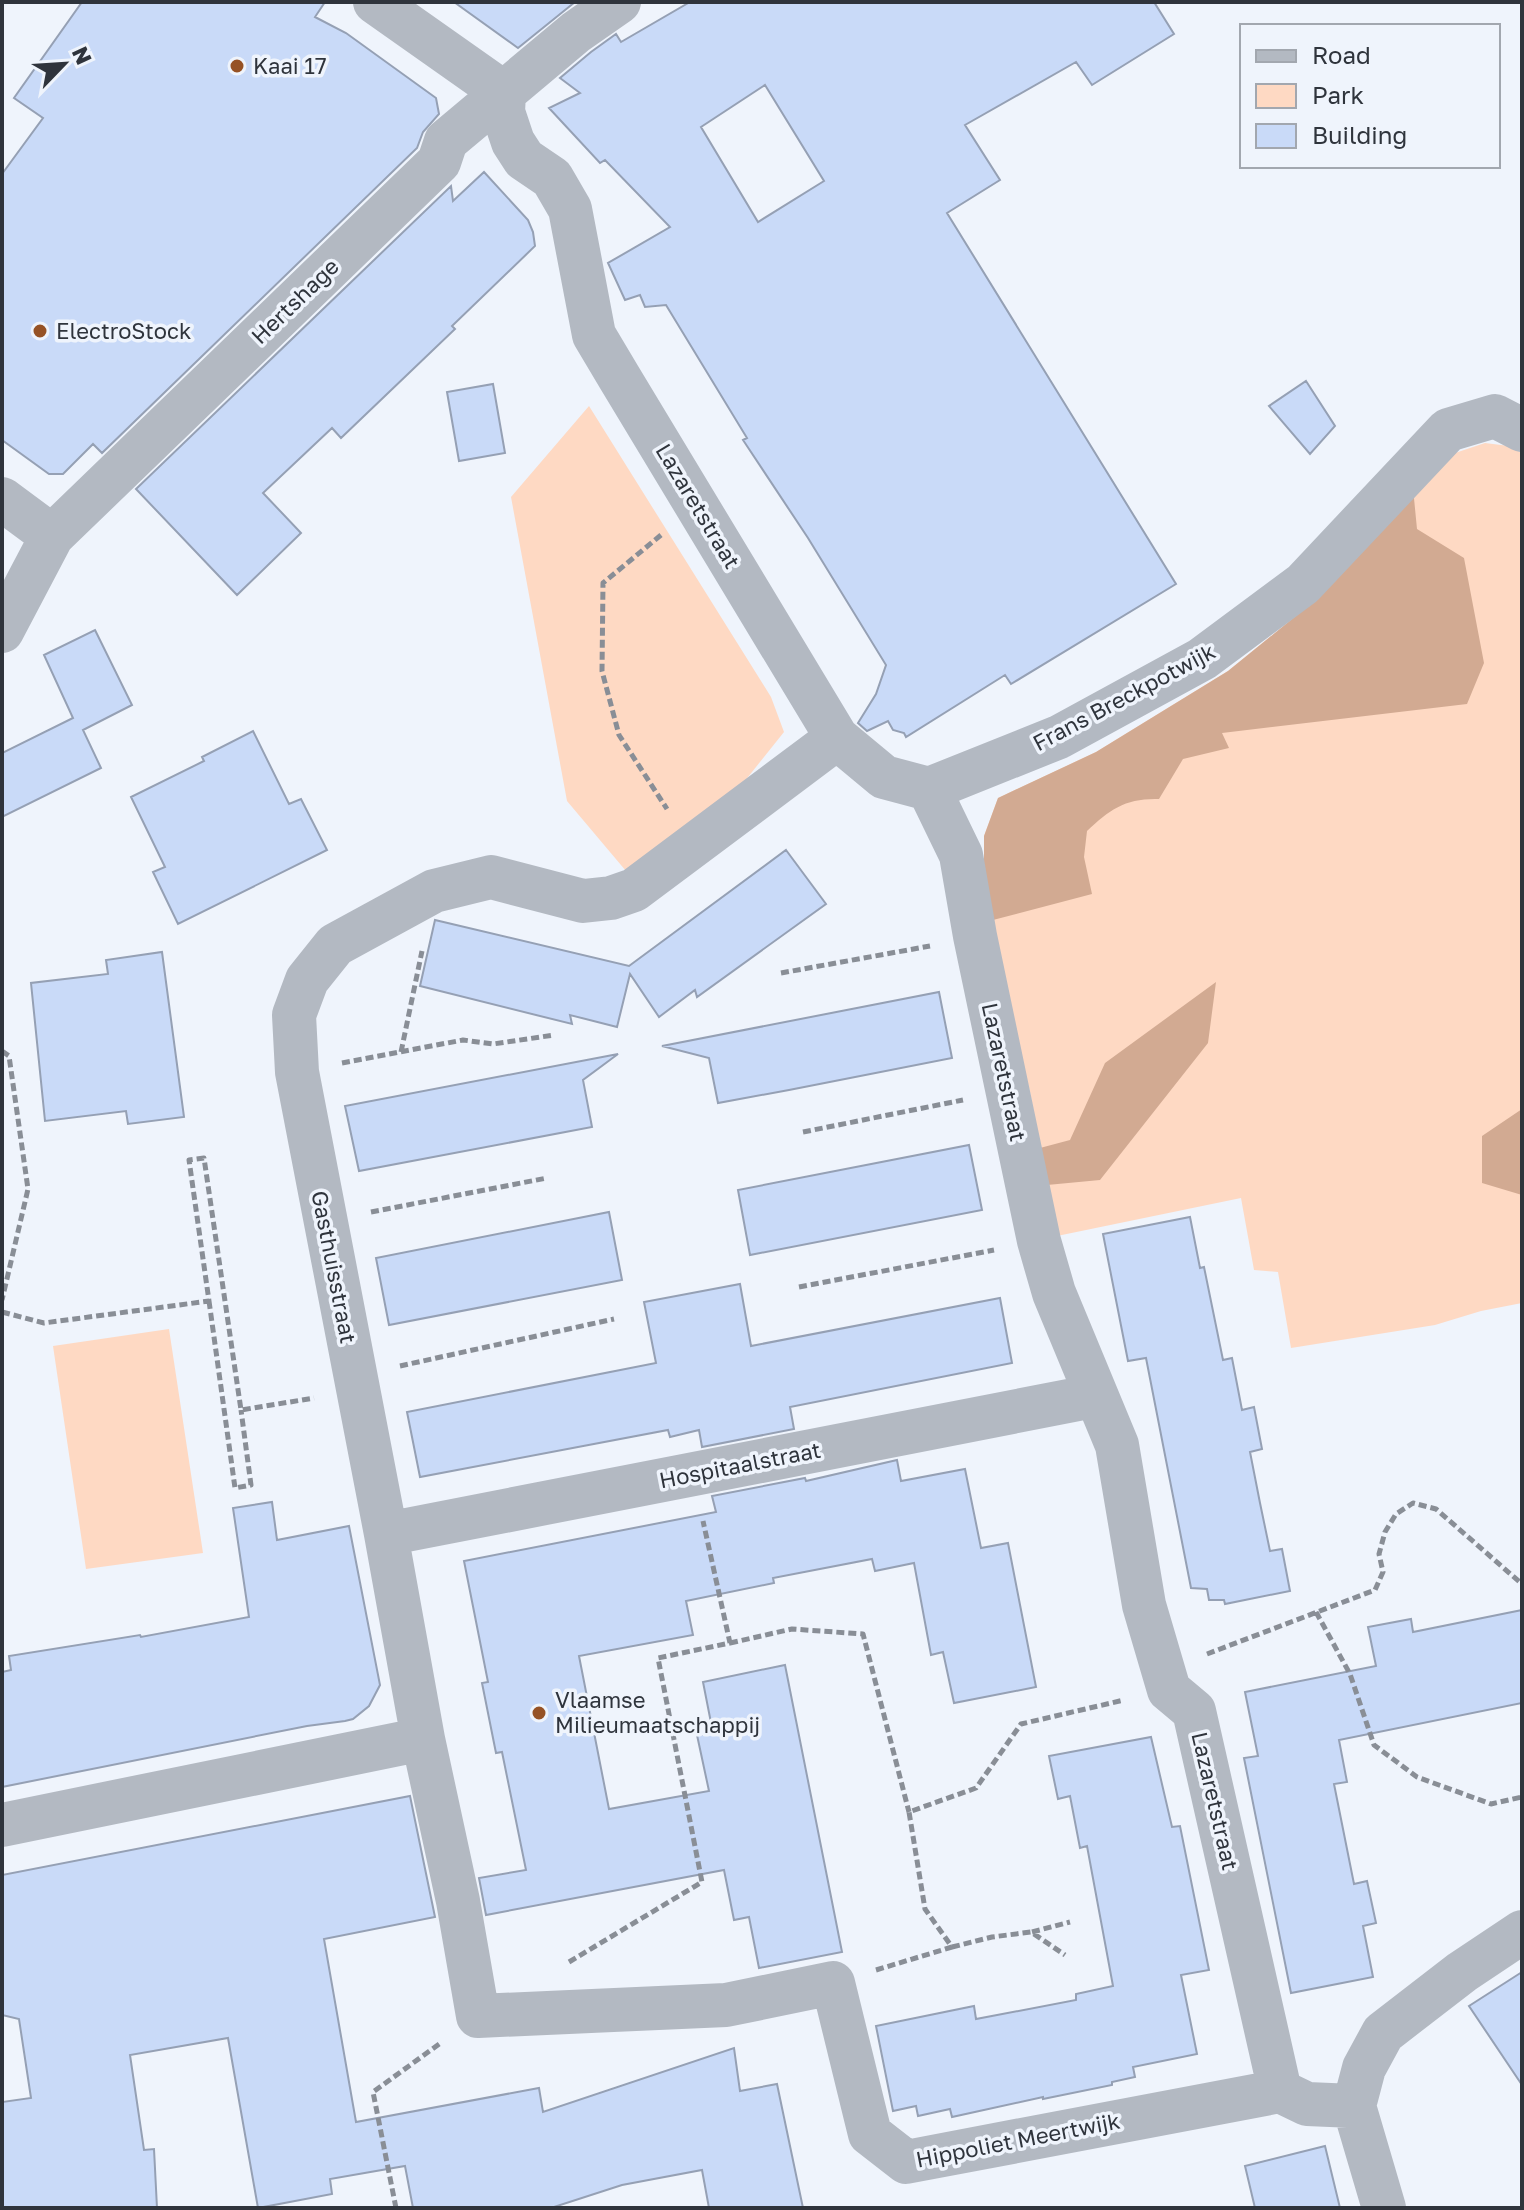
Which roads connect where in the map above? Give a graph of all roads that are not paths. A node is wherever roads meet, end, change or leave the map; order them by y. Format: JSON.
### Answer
{"nodes":[{"id":1,"x":375,"y":2,"type":"edge"},
{"id":2,"x":619,"y":2,"type":"edge"},
{"id":3,"x":504,"y":93,"type":"junction"},
{"id":4,"x":1522,"y":430,"type":"edge"},
{"id":5,"x":2,"y":499,"type":"edge"},
{"id":6,"x":52,"y":536,"type":"junction"},
{"id":7,"x":2,"y":631,"type":"edge"},
{"id":8,"x":837,"y":738,"type":"junction"},
{"id":9,"x":929,"y":789,"type":"junction"},
{"id":10,"x":1094,"y":1396,"type":"junction"},
{"id":11,"x":386,"y":1534,"type":"junction"},
{"id":12,"x":423,"y":1739,"type":"junction"},
{"id":13,"x":2,"y":1825,"type":"edge"},
{"id":14,"x":1522,"y":1932,"type":"edge"},
{"id":15,"x":833,"y":1983,"type":"joint"},
{"id":16,"x":1280,"y":2091,"type":"junction"},
{"id":17,"x":1354,"y":2106,"type":"junction"},
{"id":18,"x":1384,"y":2208,"type":"edge"}],
"edges":[{"from":1,"to":3,"type":"street"},
{"from":2,"to":3,"type":"street","name":"Hertshage"},
{"from":3,"to":6,"type":"street","name":"Hertshage"},
{"from":3,"to":8,"type":"street","name":"Lazaretstraat"},
{"from":4,"to":9,"type":"street","name":"Frans Breckpotwijk"},
{"from":5,"to":6,"type":"street"},
{"from":6,"to":7,"type":"street","name":"Hertshage"},
{"from":8,"to":9,"type":"street","name":"Lazaretstraat"},
{"from":8,"to":11,"type":"street","name":"Gasthuisstraat"},
{"from":9,"to":10,"type":"street","name":"Lazaretstraat"},
{"from":10,"to":11,"type":"street","name":"Hospitaalstraat"},
{"from":10,"to":16,"type":"street","name":"Lazaretstraat"},
{"from":11,"to":12,"type":"street","name":"Gasthuisstraat"},
{"from":12,"to":13,"type":"street"},
{"from":12,"to":15,"type":"street","name":"Gasthuisstraat"},
{"from":14,"to":17,"type":"street"},
{"from":15,"to":16,"type":"street","name":"Hippoliet Meertwijk"},
{"from":16,"to":17,"type":"street"},
{"from":17,"to":18,"type":"street"}]}
